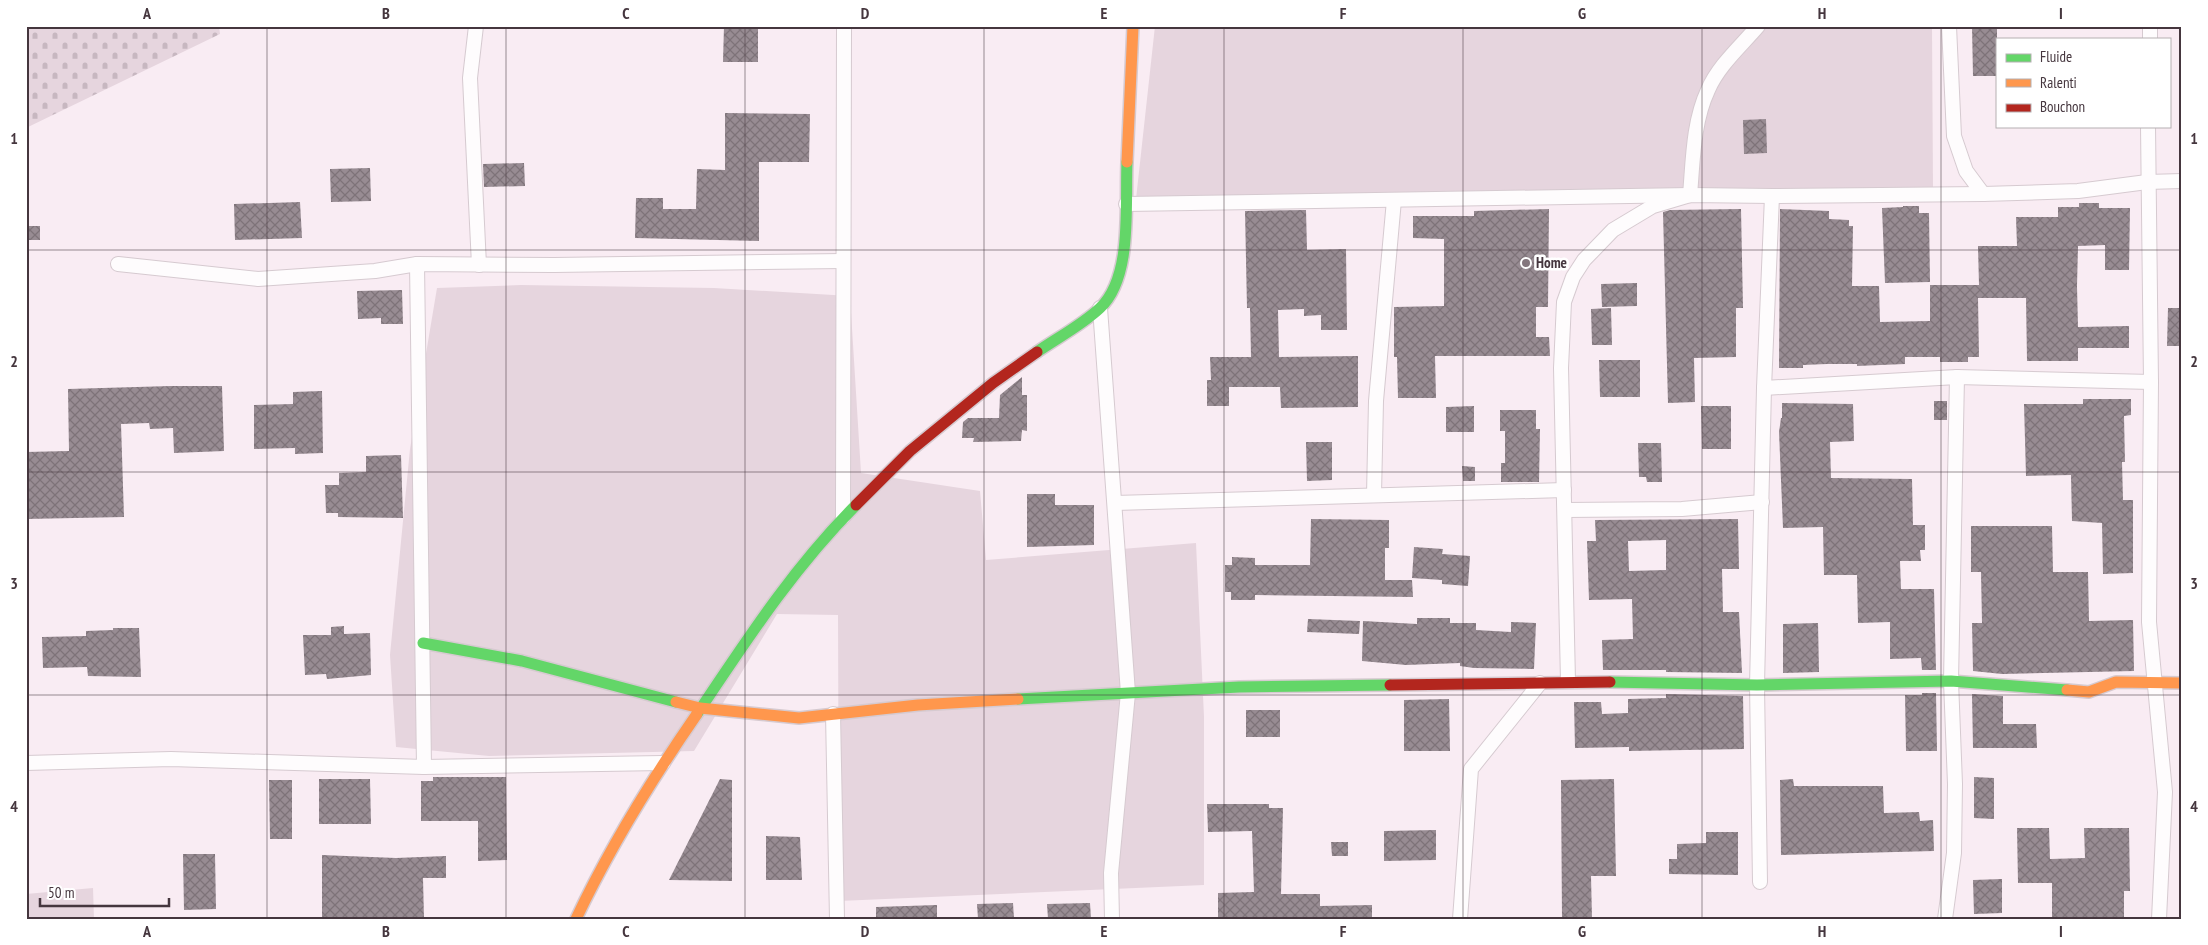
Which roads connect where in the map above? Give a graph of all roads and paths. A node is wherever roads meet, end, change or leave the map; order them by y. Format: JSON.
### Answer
{"nodes":[{"id":1,"x":476,"y":26,"type":"edge"},
{"id":2,"x":844,"y":26,"type":"edge"},
{"id":3,"x":1133,"y":26,"type":"edge"},
{"id":4,"x":1758,"y":26,"type":"edge"},
{"id":5,"x":1949,"y":26,"type":"edge"},
{"id":6,"x":2148,"y":128,"type":"edge"},
{"id":7,"x":2182,"y":181,"type":"edge"},
{"id":8,"x":2147,"y":182,"type":"junction"},
{"id":9,"x":1983,"y":194,"type":"junction"},
{"id":10,"x":1690,"y":195,"type":"junction"},
{"id":11,"x":1772,"y":196,"type":"junction"},
{"id":12,"x":1394,"y":200,"type":"junction"},
{"id":13,"x":1126,"y":204,"type":"junction"},
{"id":14,"x":844,"y":262,"type":"junction"},
{"id":15,"x":118,"y":264,"type":"dead end"},
{"id":16,"x":417,"y":264,"type":"junction"},
{"id":17,"x":479,"y":265,"type":"junction"},
{"id":18,"x":1100,"y":308,"type":"junction"},
{"id":19,"x":1957,"y":376,"type":"junction"},
{"id":20,"x":2151,"y":382,"type":"junction"},
{"id":21,"x":1764,"y":388,"type":"junction"},
{"id":22,"x":1564,"y":490,"type":"junction"},
{"id":23,"x":1374,"y":496,"type":"junction"},
{"id":24,"x":1762,"y":502,"type":"junction"},
{"id":25,"x":1115,"y":503,"type":"junction"},
{"id":26,"x":1565,"y":510,"type":"junction"},
{"id":27,"x":844,"y":517,"type":"junction"},
{"id":28,"x":423,"y":643,"type":"junction"},
{"id":29,"x":1568,"y":681,"type":"junction"},
{"id":30,"x":1951,"y":681,"type":"junction"},
{"id":31,"x":2155,"y":682,"type":"junction"},
{"id":32,"x":1540,"y":683,"type":"junction"},
{"id":33,"x":2182,"y":683,"type":"edge"},
{"id":34,"x":1757,"y":685,"type":"junction"},
{"id":35,"x":1128,"y":693,"type":"junction"},
{"id":36,"x":700,"y":708,"type":"junction"},
{"id":37,"x":833,"y":714,"type":"junction"},
{"id":38,"x":26,"y":763,"type":"edge"},
{"id":39,"x":663,"y":763,"type":"junction"},
{"id":40,"x":424,"y":767,"type":"junction"},
{"id":41,"x":1760,"y":882,"type":"dead end"},
{"id":42,"x":576,"y":919,"type":"edge"},
{"id":43,"x":837,"y":919,"type":"edge"},
{"id":44,"x":1112,"y":919,"type":"edge"},
{"id":45,"x":1460,"y":919,"type":"edge"},
{"id":46,"x":1945,"y":919,"type":"edge"},
{"id":47,"x":2159,"y":919,"type":"edge"}],
"edges":[{"from":1,"to":17,"type":"street"},
{"from":2,"to":14,"type":"street"},
{"from":3,"to":13,"type":"street"},
{"from":4,"to":10,"type":"street"},
{"from":5,"to":9,"type":"street"},
{"from":6,"to":8,"type":"street"},
{"from":7,"to":8,"type":"street"},
{"from":8,"to":9,"type":"street"},
{"from":8,"to":20,"type":"street"},
{"from":9,"to":11,"type":"street"},
{"from":10,"to":11,"type":"street"},
{"from":10,"to":12,"type":"street"},
{"from":10,"to":22,"type":"street"},
{"from":11,"to":21,"type":"street"},
{"from":12,"to":13,"type":"street"},
{"from":12,"to":23,"type":"street"},
{"from":13,"to":18,"type":"street"},
{"from":14,"to":17,"type":"street"},
{"from":14,"to":27,"type":"street"},
{"from":15,"to":16,"type":"street"},
{"from":16,"to":17,"type":"street"},
{"from":16,"to":28,"type":"street"},
{"from":18,"to":25,"type":"street"},
{"from":18,"to":27,"type":"street"},
{"from":19,"to":20,"type":"street"},
{"from":19,"to":21,"type":"street"},
{"from":19,"to":30,"type":"street"},
{"from":20,"to":31,"type":"street"},
{"from":21,"to":24,"type":"street"},
{"from":22,"to":23,"type":"street"},
{"from":22,"to":26,"type":"street"},
{"from":23,"to":25,"type":"street"},
{"from":24,"to":26,"type":"street"},
{"from":24,"to":34,"type":"street"},
{"from":25,"to":35,"type":"street"},
{"from":26,"to":29,"type":"street"},
{"from":27,"to":36,"type":"street"},
{"from":28,"to":36,"type":"street"},
{"from":28,"to":40,"type":"street"},
{"from":29,"to":32,"type":"street"},
{"from":29,"to":34,"type":"street"},
{"from":30,"to":31,"type":"street"},
{"from":30,"to":34,"type":"street"},
{"from":30,"to":46,"type":"street"},
{"from":31,"to":33,"type":"street"},
{"from":31,"to":47,"type":"street"},
{"from":32,"to":35,"type":"street"},
{"from":32,"to":45,"type":"street"},
{"from":34,"to":41,"type":"street"},
{"from":35,"to":37,"type":"street"},
{"from":35,"to":44,"type":"street"},
{"from":36,"to":37,"type":"street"},
{"from":36,"to":39,"type":"street"},
{"from":37,"to":43,"type":"street"},
{"from":38,"to":40,"type":"street"},
{"from":39,"to":40,"type":"street"},
{"from":39,"to":42,"type":"street"}]}
